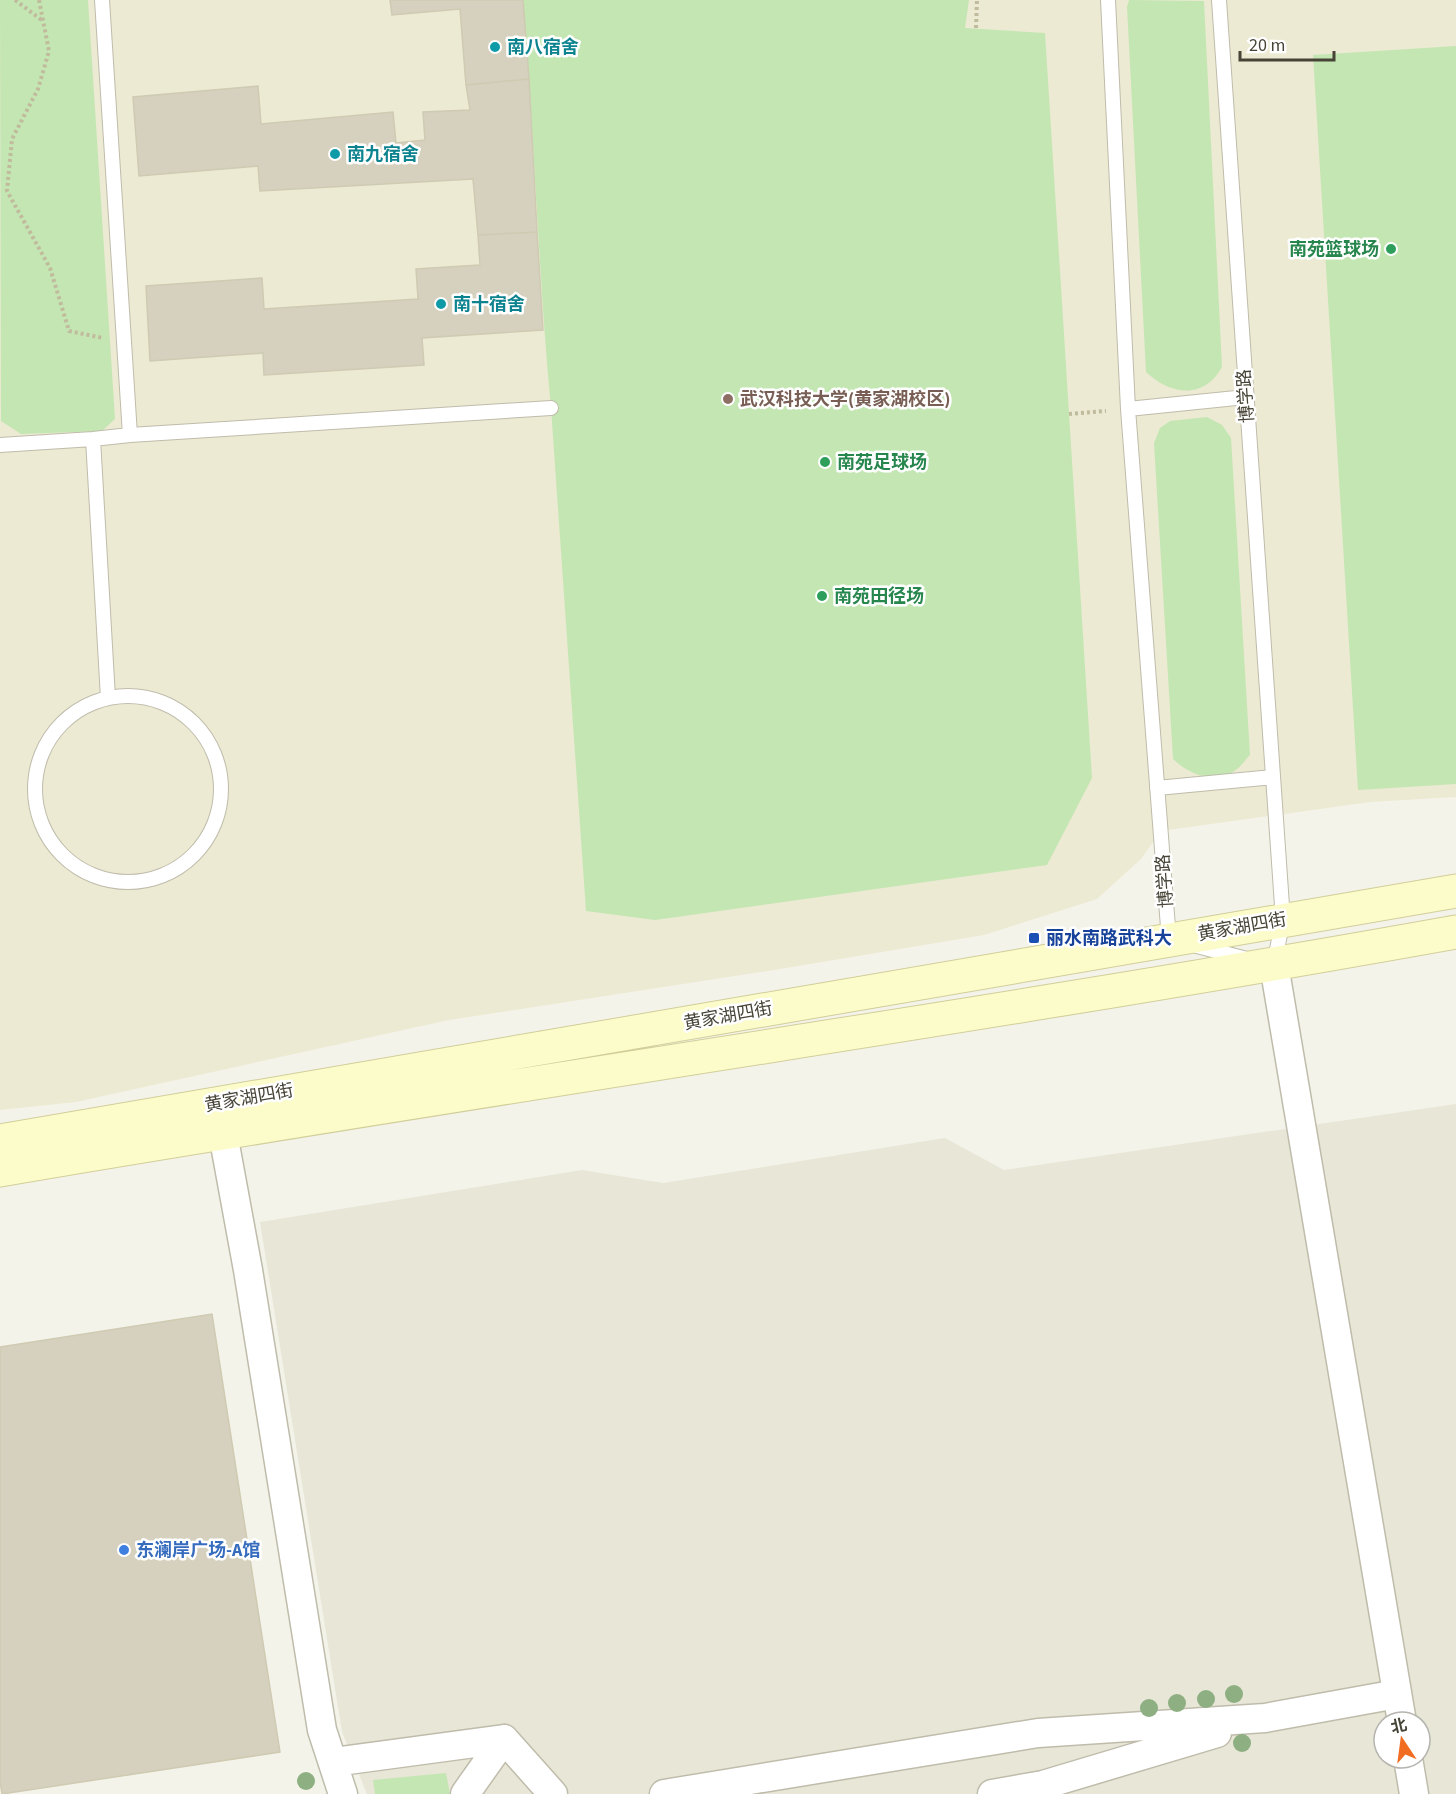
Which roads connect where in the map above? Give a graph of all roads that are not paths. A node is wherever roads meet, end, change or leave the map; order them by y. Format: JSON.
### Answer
{"nodes":[{"id":1,"x":102,"y":0,"type":"edge"},
{"id":2,"x":1108,"y":0,"type":"edge"},
{"id":3,"x":1219,"y":0,"type":"edge"},
{"id":4,"x":1246,"y":397,"type":"junction"},
{"id":5,"x":551,"y":408,"type":"dead end"},
{"id":6,"x":1128,"y":410,"type":"junction"},
{"id":7,"x":130,"y":435,"type":"junction"},
{"id":8,"x":93,"y":439,"type":"junction"},
{"id":9,"x":0,"y":446,"type":"edge"},
{"id":10,"x":108,"y":698,"type":"junction"},
{"id":11,"x":1273,"y":777,"type":"junction"},
{"id":12,"x":1157,"y":788,"type":"junction"},
{"id":13,"x":1456,"y":891,"type":"edge"},
{"id":14,"x":1283,"y":920,"type":"junction"},
{"id":15,"x":1456,"y":932,"type":"edge"},
{"id":16,"x":1169,"y":940,"type":"junction"},
{"id":17,"x":1274,"y":965,"type":"junction"},
{"id":18,"x":220,"y":1118,"type":"junction"},
{"id":19,"x":0,"y":1141,"type":"edge"},
{"id":20,"x":0,"y":1170,"type":"edge"},
{"id":21,"x":1397,"y":1694,"type":"junction"},
{"id":22,"x":1400,"y":1710,"type":"edge"},
{"id":23,"x":1265,"y":1718,"type":"junction"},
{"id":24,"x":504,"y":1739,"type":"junction"},
{"id":25,"x":333,"y":1762,"type":"junction"},
{"id":26,"x":1410,"y":1770,"type":"edge"},
{"id":27,"x":343,"y":1794,"type":"edge"},
{"id":28,"x":465,"y":1794,"type":"edge"},
{"id":29,"x":553,"y":1794,"type":"edge"},
{"id":30,"x":664,"y":1794,"type":"edge"},
{"id":31,"x":992,"y":1794,"type":"edge"},
{"id":32,"x":1414,"y":1794,"type":"edge"}],
"edges":[{"from":1,"to":7,"type":"lane"},
{"from":2,"to":6,"type":"lane","name":"博学路"},
{"from":3,"to":4,"type":"lane","name":"博学路"},
{"from":4,"to":6,"type":"lane"},
{"from":4,"to":11,"type":"lane","name":"博学路"},
{"from":5,"to":7,"type":"lane"},
{"from":6,"to":12,"type":"lane","name":"博学路"},
{"from":7,"to":8,"type":"lane"},
{"from":8,"to":9,"type":"lane"},
{"from":8,"to":10,"type":"lane"},
{"from":10,"to":10,"type":"lane"},
{"from":11,"to":12,"type":"lane"},
{"from":11,"to":14,"type":"lane","name":"博学路"},
{"from":12,"to":16,"type":"lane","name":"博学路"},
{"from":13,"to":14,"type":"street","name":"黄家湖四街"},
{"from":14,"to":16,"type":"street","name":"黄家湖四街"},
{"from":14,"to":17,"type":"lane","name":"博学路"},
{"from":15,"to":17,"type":"street","name":"黄家湖四街"},
{"from":16,"to":17,"type":"lane"},
{"from":16,"to":18,"type":"street","name":"黄家湖四街"},
{"from":17,"to":18,"type":"street","name":"黄家湖四街"},
{"from":17,"to":21,"type":"street"},
{"from":18,"to":19,"type":"street","name":"黄家湖四街"},
{"from":18,"to":20,"type":"street","name":"黄家湖四街"},
{"from":18,"to":25,"type":"street"},
{"from":21,"to":22,"type":"street"},
{"from":21,"to":23,"type":"street"},
{"from":23,"to":30,"type":"street"},
{"from":23,"to":31,"type":"street"},
{"from":24,"to":25,"type":"street"},
{"from":24,"to":28,"type":"street"},
{"from":24,"to":29,"type":"street"},
{"from":25,"to":27,"type":"street"},
{"from":26,"to":32,"type":"street"}]}
